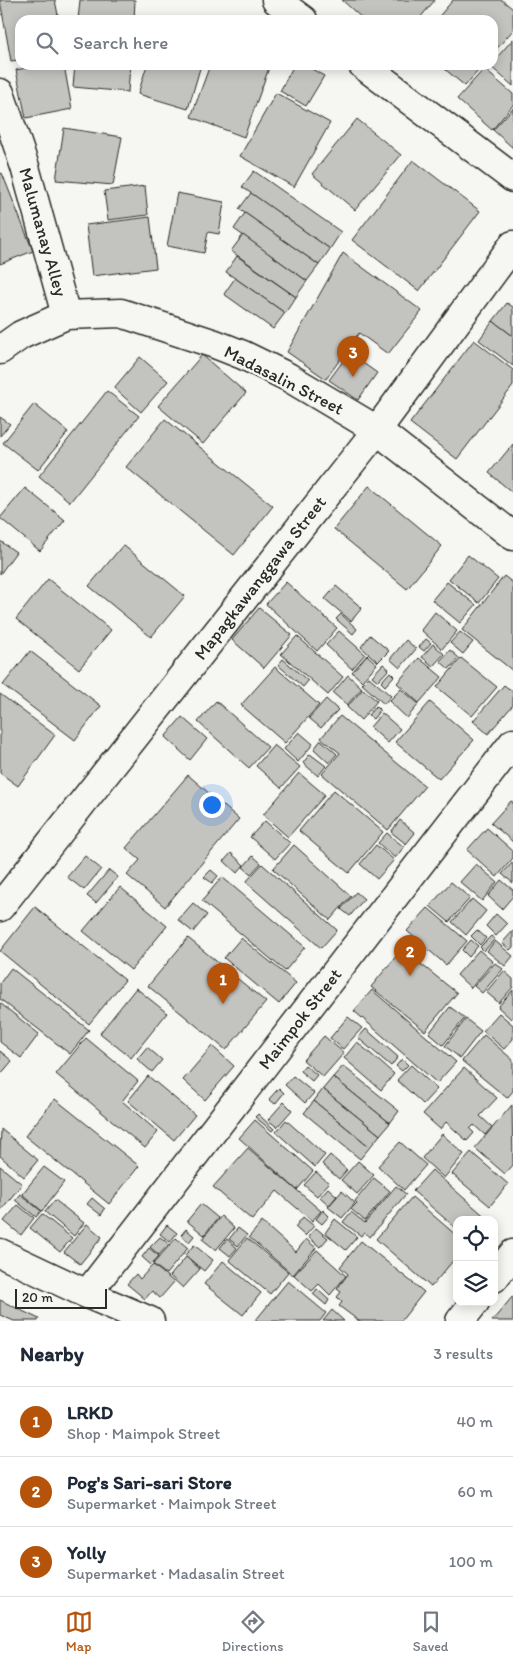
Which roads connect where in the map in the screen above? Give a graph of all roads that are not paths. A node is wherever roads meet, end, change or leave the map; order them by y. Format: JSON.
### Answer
{"nodes":[{"id":1,"x":276,"y":0,"type":"edge"},
{"id":2,"x":296,"y":15,"type":"edge"},
{"id":3,"x":370,"y":70,"type":"edge"},
{"id":4,"x":0,"y":93,"type":"edge"},
{"id":5,"x":513,"y":178,"type":"edge"},
{"id":6,"x":513,"y":245,"type":"edge"},
{"id":7,"x":66,"y":315,"type":"junction"},
{"id":8,"x":0,"y":350,"type":"edge"},
{"id":9,"x":377,"y":430,"type":"junction"},
{"id":10,"x":513,"y":536,"type":"edge"},
{"id":11,"x":513,"y":743,"type":"edge"},
{"id":12,"x":0,"y":907,"type":"edge"},
{"id":13,"x":0,"y":1253,"type":"edge"},
{"id":14,"x":513,"y":1254,"type":"edge"},
{"id":15,"x":498,"y":1273,"type":"edge"},
{"id":16,"x":87,"y":1294,"type":"junction"},
{"id":17,"x":472,"y":1306,"type":"edge"},
{"id":18,"x":150,"y":1321,"type":"edge"},
{"id":19,"x":460,"y":1321,"type":"edge"}],
"edges":[{"from":1,"to":2,"type":"street"},
{"from":3,"to":5,"type":"street"},
{"from":4,"to":7,"type":"street","name":"Malumanay Alley"},
{"from":6,"to":9,"type":"street","name":"Mapagkawanggawa Street"},
{"from":7,"to":8,"type":"street","name":"Madasalin Street"},
{"from":7,"to":9,"type":"street","name":"Madasalin Street"},
{"from":9,"to":10,"type":"street","name":"Madasalin Street"},
{"from":9,"to":12,"type":"street","name":"Mapagkawanggawa Street"},
{"from":11,"to":16,"type":"street","name":"Maimpok Street"},
{"from":13,"to":16,"type":"street"},
{"from":14,"to":15,"type":"street"},
{"from":16,"to":18,"type":"street"},
{"from":17,"to":19,"type":"street"}]}
